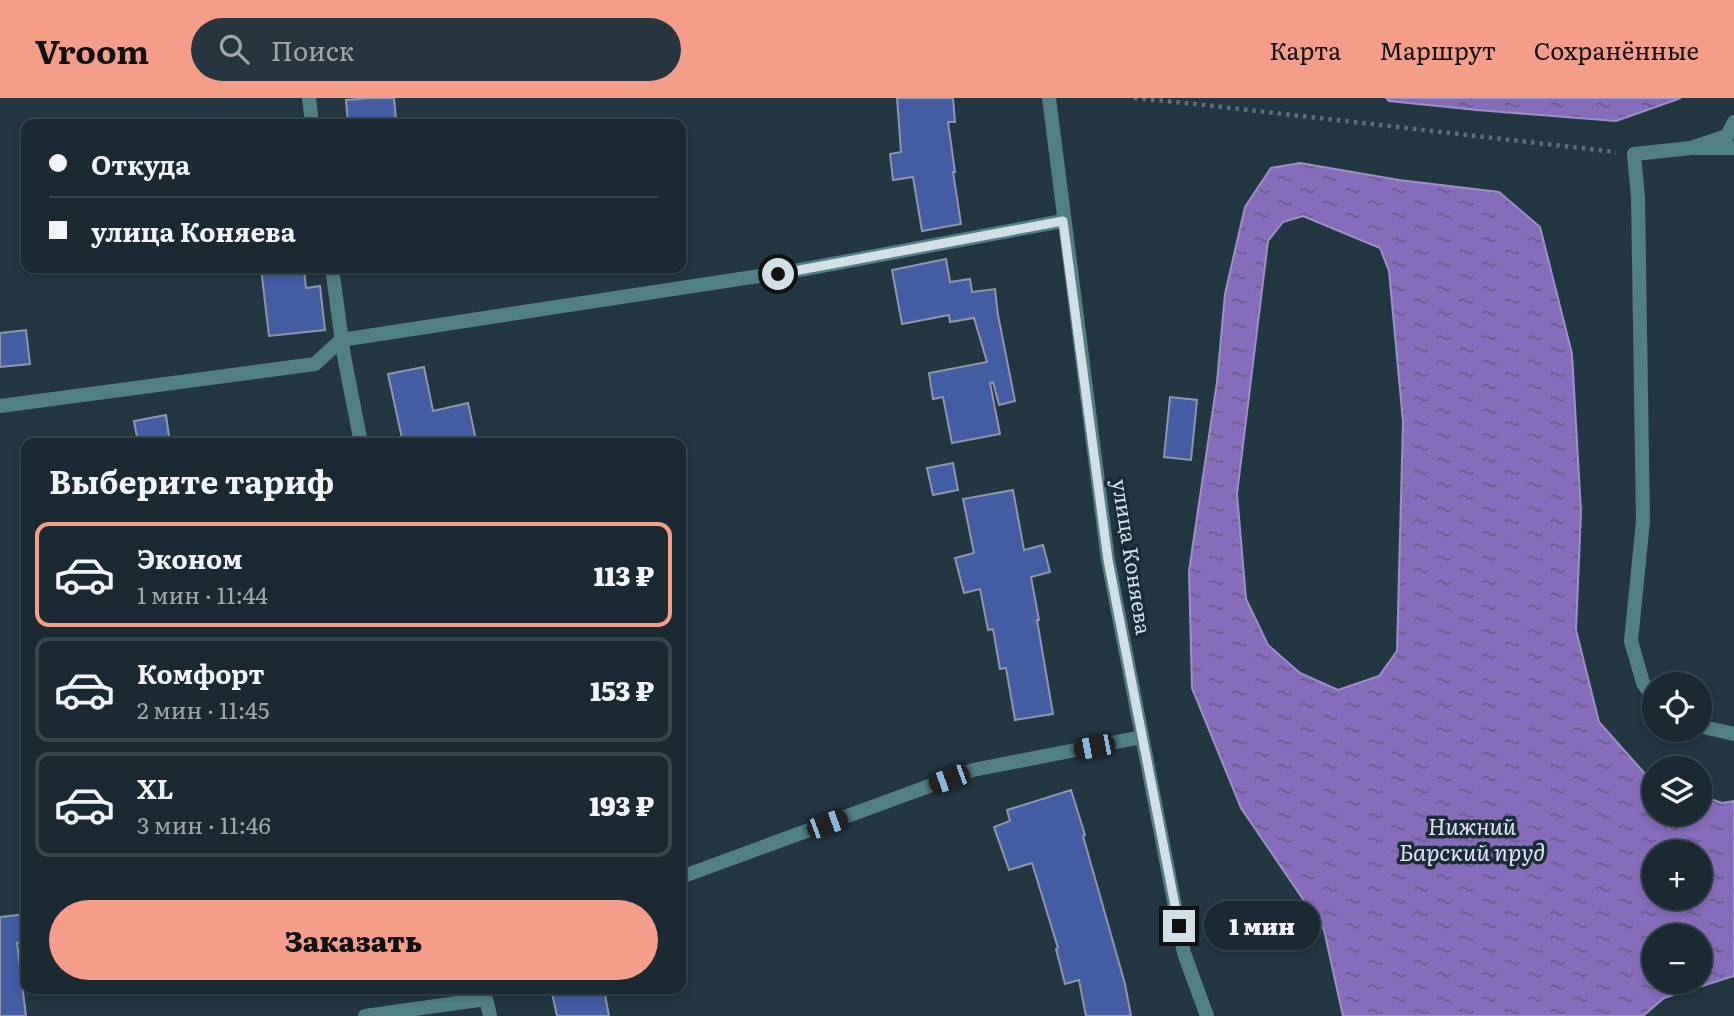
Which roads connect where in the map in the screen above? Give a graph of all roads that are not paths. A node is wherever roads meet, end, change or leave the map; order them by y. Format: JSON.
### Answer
{"nodes":[{"id":1,"x":309,"y":98,"type":"edge"},
{"id":2,"x":1049,"y":98,"type":"edge"},
{"id":3,"x":311,"y":119,"type":"edge"},
{"id":4,"x":1734,"y":122,"type":"edge"},
{"id":5,"x":1734,"y":148,"type":"edge"},
{"id":6,"x":1691,"y":149,"type":"junction"},
{"id":7,"x":1063,"y":221,"type":"junction"},
{"id":8,"x":333,"y":273,"type":"edge"},
{"id":9,"x":341,"y":340,"type":"junction"},
{"id":10,"x":0,"y":406,"type":"edge"},
{"id":11,"x":360,"y":438,"type":"edge"},
{"id":12,"x":1642,"y":680,"type":"edge"},
{"id":13,"x":1712,"y":729,"type":"edge"},
{"id":14,"x":1734,"y":734,"type":"edge"},
{"id":15,"x":1142,"y":737,"type":"junction"},
{"id":16,"x":686,"y":875,"type":"edge"},
{"id":17,"x":485,"y":994,"type":"edge"},
{"id":18,"x":365,"y":1016,"type":"edge"},
{"id":19,"x":490,"y":1016,"type":"edge"},
{"id":20,"x":1207,"y":1016,"type":"edge"}],
"edges":[{"from":1,"to":3,"type":"street"},
{"from":2,"to":7,"type":"street","name":"улица Коняева"},
{"from":4,"to":6,"type":"street"},
{"from":5,"to":6,"type":"street"},
{"from":6,"to":12,"type":"street"},
{"from":7,"to":9,"type":"street"},
{"from":7,"to":15,"type":"street","name":"улица Коняева"},
{"from":8,"to":9,"type":"street"},
{"from":9,"to":10,"type":"street"},
{"from":9,"to":11,"type":"street"},
{"from":13,"to":14,"type":"street"},
{"from":15,"to":16,"type":"street"},
{"from":15,"to":20,"type":"street","name":"улица Коняева"},
{"from":17,"to":18,"type":"street"},
{"from":17,"to":19,"type":"street"}]}
